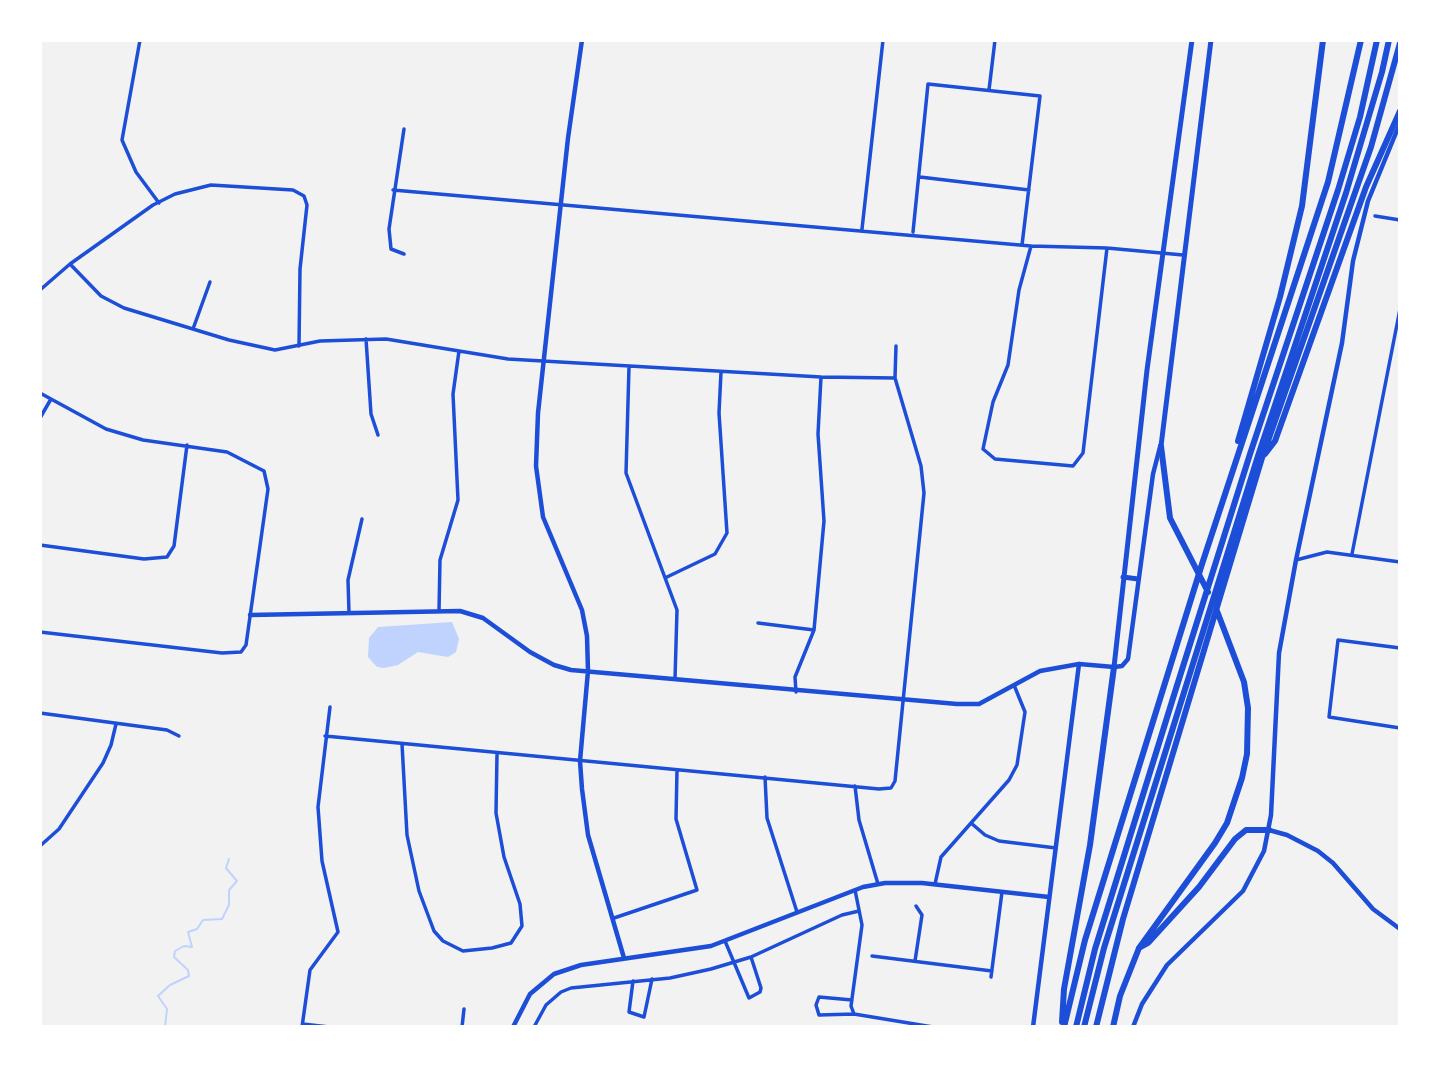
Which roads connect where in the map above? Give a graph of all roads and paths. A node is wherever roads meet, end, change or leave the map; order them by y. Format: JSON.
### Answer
{"nodes":[{"id":1,"x":140,"y":40,"type":"edge"},
{"id":2,"x":582,"y":40,"type":"edge"},
{"id":3,"x":883,"y":40,"type":"edge"},
{"id":4,"x":995,"y":40,"type":"edge"},
{"id":5,"x":1192,"y":40,"type":"edge"},
{"id":6,"x":1211,"y":40,"type":"edge"},
{"id":7,"x":1323,"y":40,"type":"edge"},
{"id":8,"x":1361,"y":40,"type":"edge"},
{"id":9,"x":1377,"y":40,"type":"edge"},
{"id":10,"x":1389,"y":40,"type":"edge"},
{"id":11,"x":1400,"y":43,"type":"edge"},
{"id":12,"x":989,"y":91,"type":"junction"},
{"id":13,"x":1400,"y":111,"type":"edge"},
{"id":14,"x":1400,"y":123,"type":"edge"},
{"id":15,"x":404,"y":129,"type":"dead end"},
{"id":16,"x":919,"y":177,"type":"junction"},
{"id":17,"x":394,"y":190,"type":"junction"},
{"id":18,"x":1029,"y":190,"type":"junction"},
{"id":19,"x":159,"y":202,"type":"junction"},
{"id":20,"x":561,"y":203,"type":"junction"},
{"id":21,"x":1375,"y":216,"type":"dead end"},
{"id":22,"x":1400,"y":220,"type":"edge"},
{"id":23,"x":862,"y":229,"type":"junction"},
{"id":24,"x":912,"y":233,"type":"junction"},
{"id":25,"x":1022,"y":245,"type":"junction"},
{"id":26,"x":1031,"y":246,"type":"junction"},
{"id":27,"x":1107,"y":248,"type":"junction"},
{"id":28,"x":1165,"y":253,"type":"junction"},
{"id":29,"x":404,"y":254,"type":"dead end"},
{"id":30,"x":1183,"y":255,"type":"junction"},
{"id":31,"x":70,"y":264,"type":"junction"},
{"id":32,"x":210,"y":282,"type":"dead end"},
{"id":33,"x":40,"y":290,"type":"edge"},
{"id":34,"x":1400,"y":309,"type":"edge"},
{"id":35,"x":193,"y":329,"type":"junction"},
{"id":36,"x":366,"y":339,"type":"junction"},
{"id":37,"x":299,"y":346,"type":"junction"},
{"id":38,"x":896,"y":346,"type":"dead end"},
{"id":39,"x":459,"y":351,"type":"junction"},
{"id":40,"x":544,"y":361,"type":"junction"},
{"id":41,"x":629,"y":367,"type":"junction"},
{"id":42,"x":721,"y":372,"type":"junction"},
{"id":43,"x":821,"y":377,"type":"junction"},
{"id":44,"x":895,"y":378,"type":"junction"},
{"id":45,"x":40,"y":393,"type":"edge"},
{"id":46,"x":51,"y":399,"type":"junction"},
{"id":47,"x":40,"y":418,"type":"edge"},
{"id":48,"x":378,"y":435,"type":"dead end"},
{"id":49,"x":187,"y":445,"type":"junction"},
{"id":50,"x":1161,"y":446,"type":"junction"},
{"id":51,"x":1262,"y":458,"type":"junction"},
{"id":52,"x":1232,"y":468,"type":"junction"},
{"id":53,"x":362,"y":519,"type":"dead end"},
{"id":54,"x":40,"y":545,"type":"edge"},
{"id":55,"x":1352,"y":554,"type":"junction"},
{"id":56,"x":1296,"y":560,"type":"junction"},
{"id":57,"x":1400,"y":562,"type":"edge"},
{"id":58,"x":666,"y":577,"type":"junction"},
{"id":59,"x":1123,"y":577,"type":"junction"},
{"id":60,"x":1138,"y":579,"type":"junction"},
{"id":61,"x":439,"y":611,"type":"junction"},
{"id":62,"x":250,"y":615,"type":"junction"},
{"id":63,"x":349,"y":615,"type":"junction"},
{"id":64,"x":758,"y":623,"type":"dead end"},
{"id":65,"x":814,"y":629,"type":"junction"},
{"id":66,"x":40,"y":632,"type":"edge"},
{"id":67,"x":1400,"y":648,"type":"edge"},
{"id":68,"x":1079,"y":664,"type":"junction"},
{"id":69,"x":1114,"y":667,"type":"junction"},
{"id":70,"x":588,"y":671,"type":"junction"},
{"id":71,"x":675,"y":679,"type":"junction"},
{"id":72,"x":1014,"y":685,"type":"junction"},
{"id":73,"x":796,"y":692,"type":"junction"},
{"id":74,"x":903,"y":700,"type":"junction"},
{"id":75,"x":330,"y":707,"type":"dead end"},
{"id":76,"x":40,"y":713,"type":"edge"},
{"id":77,"x":116,"y":724,"type":"junction"},
{"id":78,"x":1400,"y":727,"type":"edge"},
{"id":79,"x":179,"y":736,"type":"dead end"},
{"id":80,"x":325,"y":736,"type":"junction"},
{"id":81,"x":402,"y":744,"type":"junction"},
{"id":82,"x":497,"y":754,"type":"junction"},
{"id":83,"x":580,"y":761,"type":"junction"},
{"id":84,"x":677,"y":770,"type":"junction"},
{"id":85,"x":765,"y":777,"type":"junction"},
{"id":86,"x":855,"y":786,"type":"junction"},
{"id":87,"x":971,"y":822,"type":"junction"},
{"id":88,"x":1269,"y":830,"type":"junction"},
{"id":89,"x":40,"y":846,"type":"edge"},
{"id":90,"x":1056,"y":848,"type":"junction"},
{"id":91,"x":878,"y":884,"type":"junction"},
{"id":92,"x":935,"y":884,"type":"junction"},
{"id":93,"x":855,"y":890,"type":"junction"},
{"id":94,"x":1002,"y":892,"type":"junction"},
{"id":95,"x":1049,"y":897,"type":"junction"},
{"id":96,"x":916,"y":906,"type":"dead end"},
{"id":97,"x":859,"y":911,"type":"junction"},
{"id":98,"x":797,"y":912,"type":"junction"},
{"id":99,"x":614,"y":918,"type":"junction"},
{"id":100,"x":1400,"y":929,"type":"edge"},
{"id":101,"x":725,"y":941,"type":"junction"},
{"id":102,"x":1139,"y":948,"type":"junction"},
{"id":103,"x":872,"y":956,"type":"dead end"},
{"id":104,"x":751,"y":957,"type":"junction"},
{"id":105,"x":624,"y":958,"type":"junction"},
{"id":106,"x":915,"y":961,"type":"junction"},
{"id":107,"x":733,"y":962,"type":"junction"},
{"id":108,"x":992,"y":971,"type":"junction"},
{"id":109,"x":991,"y":977,"type":"dead end"},
{"id":110,"x":652,"y":979,"type":"junction"},
{"id":111,"x":634,"y":981,"type":"junction"},
{"id":112,"x":852,"y":1000,"type":"junction"},
{"id":113,"x":464,"y":1009,"type":"dead end"},
{"id":114,"x":854,"y":1014,"type":"junction"},
{"id":115,"x":302,"y":1025,"type":"edge"},
{"id":116,"x":329,"y":1027,"type":"edge"},
{"id":117,"x":462,"y":1027,"type":"edge"},
{"id":118,"x":513,"y":1027,"type":"edge"},
{"id":119,"x":534,"y":1027,"type":"edge"},
{"id":120,"x":933,"y":1027,"type":"edge"},
{"id":121,"x":1033,"y":1027,"type":"edge"},
{"id":122,"x":1063,"y":1027,"type":"edge"},
{"id":123,"x":1076,"y":1027,"type":"edge"},
{"id":124,"x":1084,"y":1027,"type":"edge"},
{"id":125,"x":1096,"y":1027,"type":"edge"},
{"id":126,"x":1113,"y":1027,"type":"edge"},
{"id":127,"x":1133,"y":1027,"type":"edge"}],
"edges":[{"from":1,"to":19,"type":"street"},
{"from":2,"to":20,"type":"street"},
{"from":3,"to":23,"type":"street"},
{"from":4,"to":12,"type":"street"},
{"from":5,"to":28,"type":"main road"},
{"from":6,"to":30,"type":"main road"},
{"from":7,"to":52,"type":"highway"},
{"from":8,"to":52,"type":"highway"},
{"from":9,"to":123,"type":"highway"},
{"from":10,"to":124,"type":"highway"},
{"from":11,"to":51,"type":"highway"},
{"from":12,"to":16,"type":"street"},
{"from":12,"to":18,"type":"street"},
{"from":13,"to":51,"type":"highway"},
{"from":14,"to":56,"type":"street"},
{"from":15,"to":17,"type":"street"},
{"from":16,"to":18,"type":"street"},
{"from":16,"to":24,"type":"street"},
{"from":17,"to":20,"type":"street"},
{"from":17,"to":29,"type":"street"},
{"from":18,"to":25,"type":"street"},
{"from":19,"to":31,"type":"street"},
{"from":19,"to":37,"type":"street"},
{"from":20,"to":23,"type":"street"},
{"from":20,"to":40,"type":"street"},
{"from":21,"to":22,"type":"street"},
{"from":23,"to":24,"type":"street"},
{"from":24,"to":25,"type":"street"},
{"from":25,"to":26,"type":"street"},
{"from":26,"to":27,"type":"street"},
{"from":26,"to":27,"type":"street"},
{"from":27,"to":28,"type":"street"},
{"from":28,"to":30,"type":"street"},
{"from":28,"to":59,"type":"main road"},
{"from":30,"to":50,"type":"main road"},
{"from":31,"to":33,"type":"street"},
{"from":31,"to":35,"type":"street"},
{"from":32,"to":35,"type":"street"},
{"from":34,"to":55,"type":"street"},
{"from":35,"to":37,"type":"street"},
{"from":36,"to":37,"type":"street"},
{"from":36,"to":39,"type":"street"},
{"from":36,"to":48,"type":"street"},
{"from":38,"to":44,"type":"street"},
{"from":39,"to":40,"type":"street"},
{"from":39,"to":61,"type":"street"},
{"from":40,"to":41,"type":"street"},
{"from":40,"to":70,"type":"street"},
{"from":41,"to":42,"type":"street"},
{"from":41,"to":58,"type":"street"},
{"from":42,"to":43,"type":"street"},
{"from":42,"to":58,"type":"street"},
{"from":43,"to":44,"type":"street"},
{"from":43,"to":65,"type":"street"},
{"from":44,"to":74,"type":"street"},
{"from":45,"to":46,"type":"street"},
{"from":46,"to":47,"type":"street"},
{"from":46,"to":49,"type":"street"},
{"from":49,"to":54,"type":"street"},
{"from":49,"to":62,"type":"street"},
{"from":50,"to":60,"type":"street"},
{"from":50,"to":102,"type":"highway"},
{"from":51,"to":125,"type":"highway"},
{"from":52,"to":122,"type":"highway"},
{"from":53,"to":63,"type":"street"},
{"from":55,"to":56,"type":"street"},
{"from":55,"to":57,"type":"street"},
{"from":56,"to":88,"type":"street"},
{"from":58,"to":71,"type":"street"},
{"from":59,"to":60,"type":"main road"},
{"from":59,"to":69,"type":"main road"},
{"from":60,"to":69,"type":"street"},
{"from":61,"to":63,"type":"street"},
{"from":61,"to":70,"type":"street"},
{"from":62,"to":63,"type":"street"},
{"from":62,"to":66,"type":"street"},
{"from":64,"to":65,"type":"street"},
{"from":65,"to":73,"type":"street"},
{"from":67,"to":78,"type":"street"},
{"from":68,"to":69,"type":"street"},
{"from":68,"to":72,"type":"street"},
{"from":68,"to":90,"type":"street"},
{"from":69,"to":122,"type":"highway"},
{"from":70,"to":71,"type":"street"},
{"from":70,"to":83,"type":"street"},
{"from":71,"to":73,"type":"street"},
{"from":72,"to":74,"type":"street"},
{"from":72,"to":87,"type":"street"},
{"from":73,"to":74,"type":"street"},
{"from":74,"to":86,"type":"street"},
{"from":75,"to":80,"type":"street"},
{"from":76,"to":77,"type":"street"},
{"from":77,"to":79,"type":"street"},
{"from":77,"to":89,"type":"street"},
{"from":80,"to":81,"type":"street"},
{"from":80,"to":115,"type":"street"},
{"from":81,"to":82,"type":"street"},
{"from":81,"to":82,"type":"street"},
{"from":82,"to":83,"type":"street"},
{"from":83,"to":84,"type":"street"},
{"from":83,"to":99,"type":"street"},
{"from":84,"to":85,"type":"street"},
{"from":84,"to":99,"type":"street"},
{"from":85,"to":86,"type":"street"},
{"from":85,"to":98,"type":"street"},
{"from":86,"to":91,"type":"street"},
{"from":87,"to":90,"type":"street"},
{"from":87,"to":92,"type":"street"},
{"from":88,"to":100,"type":"street"},
{"from":88,"to":102,"type":"highway"},
{"from":88,"to":127,"type":"street"},
{"from":90,"to":95,"type":"street"},
{"from":91,"to":92,"type":"street"},
{"from":91,"to":93,"type":"street"},
{"from":92,"to":94,"type":"street"},
{"from":93,"to":97,"type":"street"},
{"from":93,"to":98,"type":"street"},
{"from":94,"to":95,"type":"street"},
{"from":94,"to":108,"type":"street"},
{"from":95,"to":121,"type":"street"},
{"from":96,"to":106,"type":"street"},
{"from":97,"to":104,"type":"street"},
{"from":97,"to":112,"type":"street"},
{"from":98,"to":101,"type":"street"},
{"from":99,"to":105,"type":"street"},
{"from":101,"to":105,"type":"street"},
{"from":101,"to":107,"type":"street"},
{"from":102,"to":126,"type":"highway"},
{"from":103,"to":106,"type":"street"},
{"from":104,"to":107,"type":"street"},
{"from":104,"to":107,"type":"street"},
{"from":105,"to":118,"type":"street"},
{"from":106,"to":108,"type":"street"},
{"from":107,"to":110,"type":"street"},
{"from":108,"to":109,"type":"street"},
{"from":110,"to":111,"type":"street"},
{"from":110,"to":111,"type":"street"},
{"from":111,"to":119,"type":"street"},
{"from":112,"to":114,"type":"street"},
{"from":112,"to":114,"type":"street"},
{"from":113,"to":117,"type":"street"},
{"from":114,"to":120,"type":"street"},
{"from":115,"to":116,"type":"street"}]}
